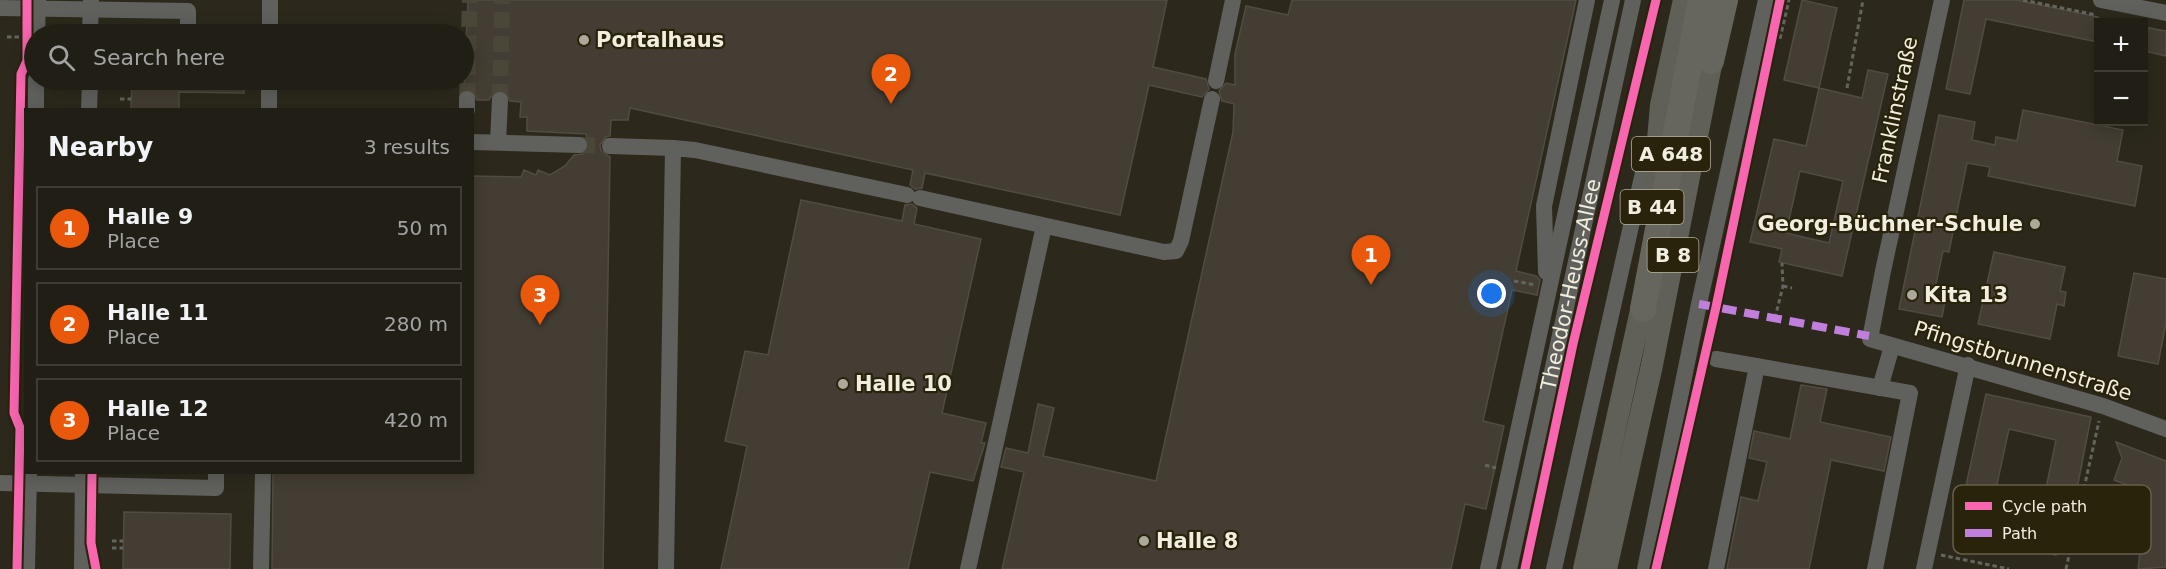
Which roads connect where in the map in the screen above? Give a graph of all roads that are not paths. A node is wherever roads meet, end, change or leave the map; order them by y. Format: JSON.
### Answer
{"nodes":[{"id":1,"x":270,"y":0,"type":"edge"},
{"id":2,"x":1233,"y":0,"type":"edge"},
{"id":3,"x":1587,"y":0,"type":"edge"},
{"id":4,"x":1612,"y":0,"type":"edge"},
{"id":5,"x":1684,"y":0,"type":"edge"},
{"id":6,"x":1701,"y":0,"type":"edge"},
{"id":7,"x":1726,"y":0,"type":"edge"},
{"id":8,"x":1766,"y":0,"type":"edge"},
{"id":9,"x":1942,"y":0,"type":"edge"},
{"id":10,"x":1632,"y":1,"type":"edge"},
{"id":11,"x":91,"y":5,"type":"edge"},
{"id":12,"x":34,"y":6,"type":"edge"},
{"id":13,"x":0,"y":8,"type":"edge"},
{"id":14,"x":2099,"y":8,"type":"edge"},
{"id":15,"x":2166,"y":13,"type":"edge"},
{"id":16,"x":32,"y":24,"type":"edge"},
{"id":17,"x":90,"y":24,"type":"edge"},
{"id":18,"x":188,"y":24,"type":"edge"},
{"id":19,"x":270,"y":24,"type":"edge"},
{"id":20,"x":1711,"y":61,"type":"joint"},
{"id":21,"x":1216,"y":81,"type":"dead end"},
{"id":22,"x":36,"y":90,"type":"edge"},
{"id":23,"x":90,"y":90,"type":"edge"},
{"id":24,"x":269,"y":90,"type":"edge"},
{"id":25,"x":1212,"y":99,"type":"dead end"},
{"id":26,"x":500,"y":100,"type":"tunnel mouth"},
{"id":27,"x":1661,"y":105,"type":"junction"},
{"id":28,"x":36,"y":108,"type":"edge"},
{"id":29,"x":89,"y":108,"type":"edge"},
{"id":30,"x":269,"y":108,"type":"edge"},
{"id":31,"x":474,"y":142,"type":"edge"},
{"id":32,"x":498,"y":142,"type":"junction"},
{"id":33,"x":579,"y":145,"type":"tunnel mouth"},
{"id":34,"x":610,"y":146,"type":"tunnel mouth"},
{"id":35,"x":673,"y":148,"type":"junction"},
{"id":36,"x":1044,"y":226,"type":"junction"},
{"id":37,"x":1643,"y":309,"type":"junction"},
{"id":38,"x":1869,"y":336,"type":"joint"},
{"id":39,"x":1892,"y":346,"type":"junction"},
{"id":40,"x":1716,"y":359,"type":"dead end"},
{"id":41,"x":1968,"y":365,"type":"junction"},
{"id":42,"x":1757,"y":366,"type":"junction"},
{"id":43,"x":1880,"y":388,"type":"junction"},
{"id":44,"x":2166,"y":429,"type":"edge"},
{"id":45,"x":1633,"y":448,"type":"junction"},
{"id":46,"x":216,"y":474,"type":"edge"},
{"id":47,"x":263,"y":474,"type":"edge"},
{"id":48,"x":29,"y":478,"type":"edge"},
{"id":49,"x":83,"y":479,"type":"edge"},
{"id":50,"x":0,"y":483,"type":"edge"},
{"id":51,"x":1661,"y":490,"type":"junction"},
{"id":52,"x":1925,"y":561,"type":"edge"},
{"id":53,"x":27,"y":569,"type":"edge"},
{"id":54,"x":82,"y":569,"type":"edge"},
{"id":55,"x":261,"y":569,"type":"edge"},
{"id":56,"x":666,"y":569,"type":"edge"},
{"id":57,"x":968,"y":569,"type":"edge"},
{"id":58,"x":1479,"y":569,"type":"edge"},
{"id":59,"x":1488,"y":569,"type":"edge"},
{"id":60,"x":1509,"y":569,"type":"edge"},
{"id":61,"x":1554,"y":569,"type":"edge"},
{"id":62,"x":1584,"y":569,"type":"edge"},
{"id":63,"x":1606,"y":569,"type":"edge"},
{"id":64,"x":1614,"y":569,"type":"edge"},
{"id":65,"x":1638,"y":569,"type":"edge"},
{"id":66,"x":1645,"y":569,"type":"edge"},
{"id":67,"x":1716,"y":569,"type":"edge"},
{"id":68,"x":1875,"y":569,"type":"edge"}],
"edges":[{"from":1,"to":19,"type":"street"},
{"from":2,"to":21,"type":"street"},
{"from":3,"to":58,"type":"street"},
{"from":4,"to":59,"type":"street"},
{"from":5,"to":27,"type":"main road","number":"B 44"},
{"from":6,"to":37,"type":"highway","number":"A 648"},
{"from":7,"to":20,"type":"highway"},
{"from":8,"to":51,"type":"street"},
{"from":9,"to":38,"type":"street","name":"Franklinstraße"},
{"from":10,"to":60,"type":"street","name":"Theodor-Heuss-Allee"},
{"from":11,"to":12,"type":"street"},
{"from":11,"to":17,"type":"street"},
{"from":11,"to":18,"type":"street"},
{"from":12,"to":13,"type":"street"},
{"from":12,"to":16,"type":"street"},
{"from":14,"to":15,"type":"street"},
{"from":20,"to":45,"type":"main road","number":"B 8"},
{"from":22,"to":28,"type":"street"},
{"from":23,"to":29,"type":"street"},
{"from":24,"to":30,"type":"street"},
{"from":25,"to":36,"type":"street"},
{"from":26,"to":32,"type":"street"},
{"from":27,"to":37,"type":"main road","number":"B 44"},
{"from":27,"to":61,"type":"street"},
{"from":31,"to":32,"type":"street"},
{"from":32,"to":33,"type":"street"},
{"from":34,"to":35,"type":"street"},
{"from":35,"to":36,"type":"street"},
{"from":35,"to":56,"type":"street"},
{"from":36,"to":57,"type":"street"},
{"from":37,"to":62,"type":"main road"},
{"from":38,"to":39,"type":"street","name":"Pfingstbrunnenstraße"},
{"from":39,"to":41,"type":"street","name":"Pfingstbrunnenstraße"},
{"from":39,"to":43,"type":"street"},
{"from":40,"to":42,"type":"street"},
{"from":41,"to":44,"type":"street","name":"Pfingstbrunnenstraße"},
{"from":41,"to":52,"type":"street"},
{"from":42,"to":43,"type":"street"},
{"from":42,"to":67,"type":"street"},
{"from":43,"to":68,"type":"street"},
{"from":45,"to":63,"type":"main road","number":"B 8"},
{"from":45,"to":64,"type":"street"},
{"from":46,"to":49,"type":"street"},
{"from":47,"to":55,"type":"street"},
{"from":48,"to":49,"type":"street"},
{"from":48,"to":50,"type":"street"},
{"from":48,"to":53,"type":"street"},
{"from":49,"to":54,"type":"street"},
{"from":51,"to":65,"type":"street"},
{"from":51,"to":66,"type":"street"}]}
